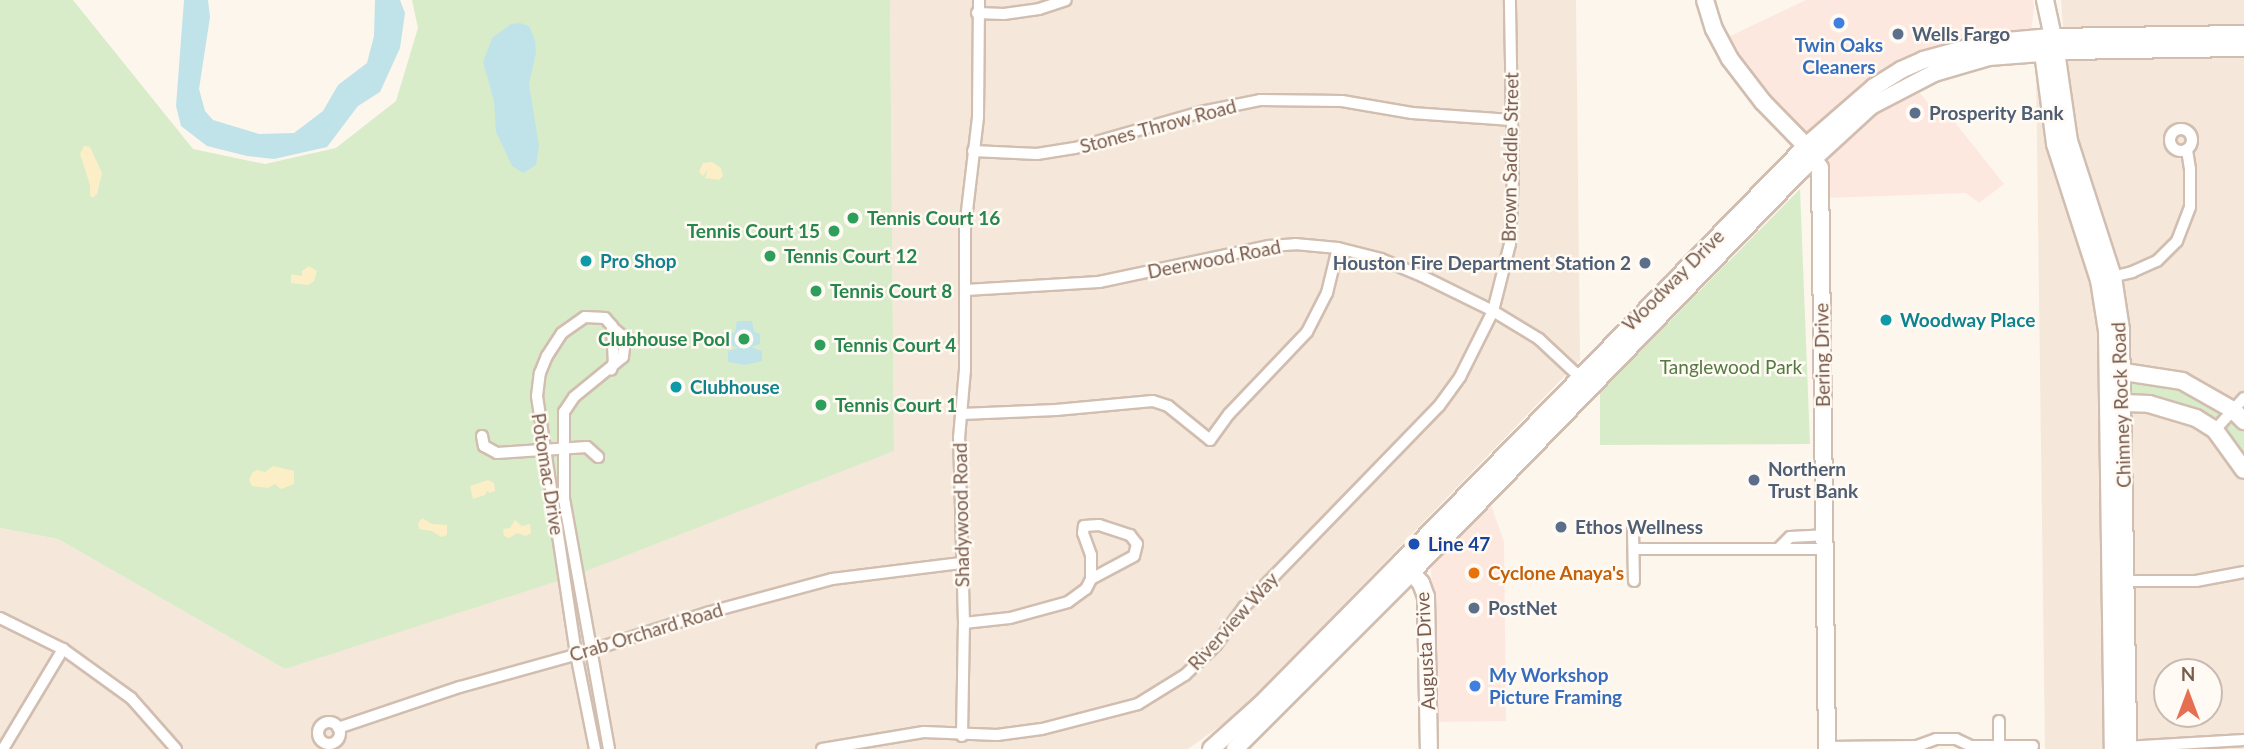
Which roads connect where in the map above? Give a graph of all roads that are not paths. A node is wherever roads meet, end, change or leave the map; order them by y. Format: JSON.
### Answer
{"nodes":[{"id":1,"x":979,"y":0,"type":"edge"},
{"id":2,"x":1066,"y":0,"type":"edge"},
{"id":3,"x":1510,"y":0,"type":"edge"},
{"id":4,"x":1705,"y":0,"type":"edge"},
{"id":5,"x":2045,"y":0,"type":"edge"},
{"id":6,"x":977,"y":13,"type":"junction"},
{"id":7,"x":2244,"y":34,"type":"edge"},
{"id":8,"x":2049,"y":41,"type":"junction"},
{"id":9,"x":2206,"y":41,"type":"junction"},
{"id":10,"x":2244,"y":47,"type":"edge"},
{"id":11,"x":1901,"y":70,"type":"junction"},
{"id":12,"x":1914,"y":81,"type":"junction"},
{"id":13,"x":1511,"y":120,"type":"junction"},
{"id":14,"x":2187,"y":149,"type":"dead end"},
{"id":15,"x":973,"y":151,"type":"junction"},
{"id":16,"x":1810,"y":152,"type":"junction"},
{"id":17,"x":1338,"y":248,"type":"junction"},
{"id":18,"x":2106,"y":279,"type":"junction"},
{"id":19,"x":966,"y":290,"type":"junction"},
{"id":20,"x":1493,"y":311,"type":"junction"},
{"id":21,"x":1652,"y":313,"type":"junction"},
{"id":22,"x":2117,"y":373,"type":"junction"},
{"id":23,"x":1580,"y":375,"type":"junction"},
{"id":24,"x":1590,"y":390,"type":"junction"},
{"id":25,"x":2117,"y":403,"type":"junction"},
{"id":26,"x":2240,"y":409,"type":"edge"},
{"id":27,"x":962,"y":414,"type":"junction"},
{"id":28,"x":2215,"y":430,"type":"junction"},
{"id":29,"x":564,"y":447,"type":"junction"},
{"id":30,"x":542,"y":448,"type":"junction"},
{"id":31,"x":597,"y":457,"type":"dead end"},
{"id":32,"x":2244,"y":471,"type":"edge"},
{"id":33,"x":1491,"y":479,"type":"junction"},
{"id":34,"x":1633,"y":530,"type":"dead end"},
{"id":35,"x":1824,"y":542,"type":"junction"},
{"id":36,"x":1634,"y":549,"type":"junction"},
{"id":37,"x":961,"y":563,"type":"junction"},
{"id":38,"x":1407,"y":567,"type":"junction"},
{"id":39,"x":2244,"y":572,"type":"edge"},
{"id":40,"x":1091,"y":579,"type":"junction"},
{"id":41,"x":1634,"y":581,"type":"dead end"},
{"id":42,"x":2119,"y":581,"type":"junction"},
{"id":43,"x":0,"y":618,"type":"edge"},
{"id":44,"x":964,"y":623,"type":"junction"},
{"id":45,"x":63,"y":649,"type":"junction"},
{"id":46,"x":589,"y":651,"type":"junction"},
{"id":47,"x":576,"y":654,"type":"junction"},
{"id":48,"x":1314,"y":662,"type":"junction"},
{"id":49,"x":1999,"y":721,"type":"dead end"},
{"id":50,"x":338,"y":728,"type":"dead end"},
{"id":51,"x":962,"y":736,"type":"junction"},
{"id":52,"x":2244,"y":740,"type":"edge"},
{"id":53,"x":1999,"y":746,"type":"junction"},
{"id":54,"x":2033,"y":746,"type":"dead end"},
{"id":55,"x":1827,"y":748,"type":"edge"},
{"id":56,"x":1918,"y":748,"type":"edge"},
{"id":57,"x":1969,"y":748,"type":"edge"},
{"id":58,"x":2121,"y":748,"type":"edge"},
{"id":59,"x":3,"y":749,"type":"edge"},
{"id":60,"x":176,"y":749,"type":"edge"},
{"id":61,"x":595,"y":749,"type":"edge"},
{"id":62,"x":609,"y":749,"type":"edge"},
{"id":63,"x":822,"y":749,"type":"edge"},
{"id":64,"x":1212,"y":749,"type":"edge"},
{"id":65,"x":1235,"y":749,"type":"edge"},
{"id":66,"x":1429,"y":749,"type":"edge"}],
"edges":[{"from":1,"to":6,"type":"street","name":"Shadywood Road"},
{"from":2,"to":6,"type":"street"},
{"from":3,"to":13,"type":"street","name":"Brown Saddle Street"},
{"from":4,"to":16,"type":"main road"},
{"from":5,"to":8,"type":"main road","name":"Chimney Rock Road"},
{"from":6,"to":15,"type":"street","name":"Shadywood Road"},
{"from":7,"to":9,"type":"main road","name":"Woodway Drive"},
{"from":8,"to":9,"type":"main road","name":"Woodway Drive"},
{"from":8,"to":11,"type":"main road","name":"Woodway Drive"},
{"from":8,"to":12,"type":"main road","name":"Woodway Drive"},
{"from":8,"to":18,"type":"main road","name":"Chimney Rock Road"},
{"from":9,"to":10,"type":"main road","name":"Woodway Drive"},
{"from":11,"to":12,"type":"main road"},
{"from":11,"to":16,"type":"main road","name":"Woodway Drive"},
{"from":12,"to":16,"type":"main road","name":"Woodway Drive"},
{"from":13,"to":15,"type":"street","name":"Stones Throw Road"},
{"from":13,"to":20,"type":"street","name":"Brown Saddle Street"},
{"from":14,"to":18,"type":"street"},
{"from":15,"to":19,"type":"street","name":"Shadywood Road"},
{"from":16,"to":21,"type":"main road","name":"Woodway Drive"},
{"from":16,"to":35,"type":"main road","name":"Bering Drive"},
{"from":17,"to":19,"type":"street","name":"Deerwood Road"},
{"from":17,"to":20,"type":"street","name":"Deerwood Road"},
{"from":17,"to":27,"type":"street"},
{"from":18,"to":22,"type":"main road","name":"Chimney Rock Road"},
{"from":19,"to":27,"type":"street","name":"Shadywood Road"},
{"from":20,"to":23,"type":"street","name":"Deerwood Road"},
{"from":20,"to":51,"type":"street","name":"Riverview Way"},
{"from":21,"to":23,"type":"main road","name":"Woodway Drive"},
{"from":21,"to":24,"type":"main road","name":"Woodway Drive"},
{"from":22,"to":25,"type":"main road","name":"Chimney Rock Road"},
{"from":22,"to":26,"type":"main road"},
{"from":23,"to":24,"type":"street","name":"Deerwood Road"},
{"from":23,"to":33,"type":"main road","name":"Woodway Drive"},
{"from":24,"to":33,"type":"main road","name":"Woodway Drive"},
{"from":25,"to":28,"type":"main road"},
{"from":25,"to":42,"type":"main road","name":"Chimney Rock Road"},
{"from":26,"to":28,"type":"street"},
{"from":27,"to":37,"type":"street","name":"Shadywood Road"},
{"from":28,"to":32,"type":"main road"},
{"from":29,"to":30,"type":"street"},
{"from":29,"to":30,"type":"street","name":"Potomac Drive"},
{"from":29,"to":31,"type":"street"},
{"from":29,"to":46,"type":"street","name":"Potomac Drive"},
{"from":30,"to":30,"type":"street"},
{"from":30,"to":47,"type":"street","name":"Potomac Drive"},
{"from":33,"to":38,"type":"main road","name":"Woodway Drive"},
{"from":34,"to":36,"type":"street"},
{"from":35,"to":36,"type":"street"},
{"from":35,"to":55,"type":"main road","name":"Bering Drive"},
{"from":36,"to":41,"type":"street"},
{"from":37,"to":44,"type":"street","name":"Shadywood Road"},
{"from":37,"to":46,"type":"street","name":"Crab Orchard Road"},
{"from":38,"to":48,"type":"main road","name":"Woodway Drive"},
{"from":38,"to":66,"type":"main road","name":"Augusta Drive"},
{"from":39,"to":42,"type":"street"},
{"from":40,"to":40,"type":"street"},
{"from":40,"to":44,"type":"street"},
{"from":42,"to":58,"type":"main road","name":"Chimney Rock Road"},
{"from":43,"to":45,"type":"street"},
{"from":44,"to":51,"type":"street","name":"Shadywood Road"},
{"from":45,"to":59,"type":"street"},
{"from":45,"to":60,"type":"street"},
{"from":46,"to":47,"type":"street","name":"Crab Orchard Road"},
{"from":46,"to":62,"type":"street","name":"Potomac Drive"},
{"from":47,"to":50,"type":"street","name":"Crab Orchard Road"},
{"from":47,"to":61,"type":"street","name":"Potomac Drive"},
{"from":48,"to":64,"type":"main road","name":"Woodway Drive"},
{"from":48,"to":65,"type":"main road","name":"Woodway Drive"},
{"from":49,"to":53,"type":"street"},
{"from":51,"to":63,"type":"street","name":"Riverview Way"},
{"from":52,"to":58,"type":"street"},
{"from":53,"to":54,"type":"street"},
{"from":53,"to":57,"type":"street"},
{"from":55,"to":56,"type":"street"},
{"from":56,"to":57,"type":"street"}]}
